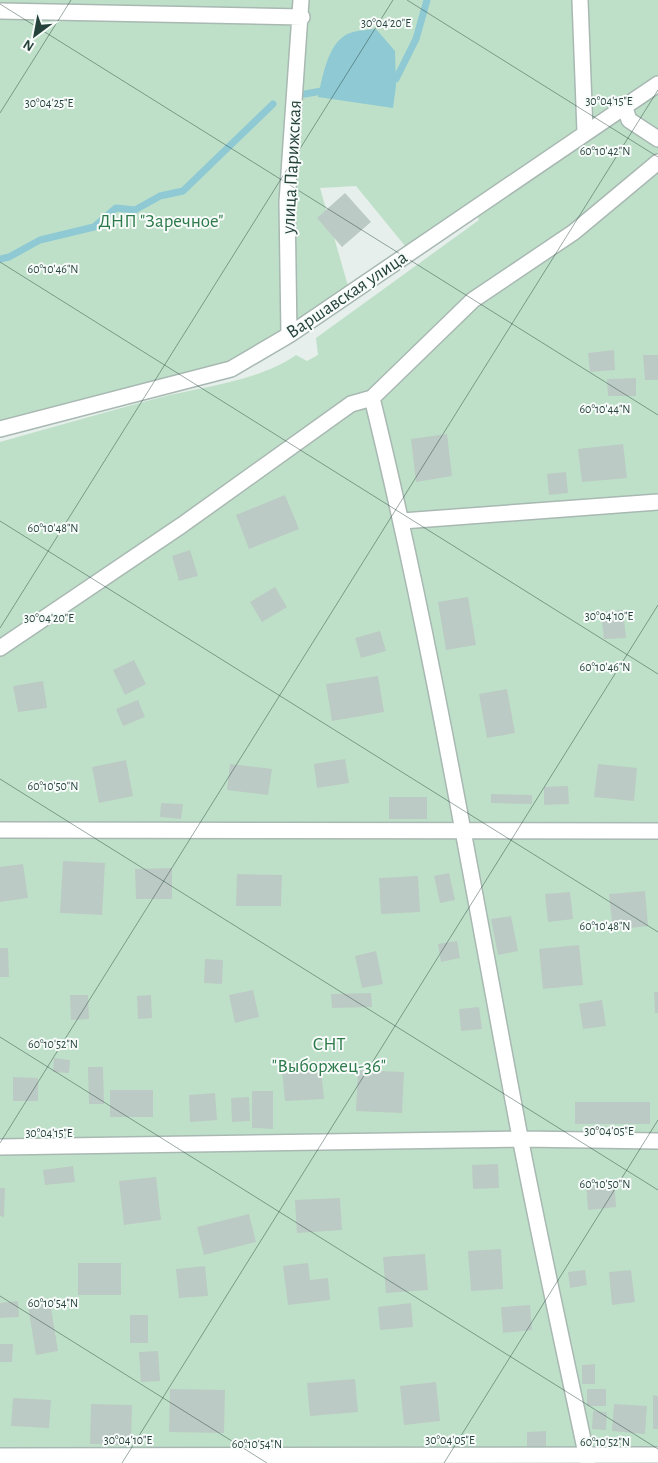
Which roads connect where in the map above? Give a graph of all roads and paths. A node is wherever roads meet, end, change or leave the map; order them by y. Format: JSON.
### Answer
{"nodes":[{"id":1,"x":301,"y":0,"type":"edge"},
{"id":2,"x":580,"y":0,"type":"edge"},
{"id":3,"x":0,"y":11,"type":"edge"},
{"id":4,"x":302,"y":17,"type":"junction"},
{"id":5,"x":658,"y":84,"type":"edge"},
{"id":6,"x":624,"y":105,"type":"junction"},
{"id":7,"x":585,"y":132,"type":"junction"},
{"id":8,"x":658,"y":139,"type":"edge"},
{"id":9,"x":658,"y":162,"type":"edge"},
{"id":10,"x":289,"y":335,"type":"junction"},
{"id":11,"x":372,"y":398,"type":"junction"},
{"id":12,"x":0,"y":429,"type":"edge"},
{"id":13,"x":658,"y":502,"type":"edge"},
{"id":14,"x":402,"y":521,"type":"junction"},
{"id":15,"x":0,"y":648,"type":"edge"},
{"id":16,"x":0,"y":830,"type":"edge"},
{"id":17,"x":464,"y":831,"type":"junction"},
{"id":18,"x":658,"y":831,"type":"edge"},
{"id":19,"x":521,"y":1139,"type":"junction"},
{"id":20,"x":658,"y":1141,"type":"edge"},
{"id":21,"x":0,"y":1147,"type":"edge"},
{"id":22,"x":658,"y":1455,"type":"edge"},
{"id":23,"x":0,"y":1456,"type":"edge"},
{"id":24,"x":587,"y":1459,"type":"edge"}],
"edges":[{"from":1,"to":4,"type":"street","name":"улица Парижская"},
{"from":2,"to":7,"type":"street"},
{"from":3,"to":4,"type":"street"},
{"from":4,"to":10,"type":"street","name":"улица Парижская"},
{"from":5,"to":6,"type":"street","name":"Варшавская улица"},
{"from":6,"to":7,"type":"street","name":"Варшавская улица"},
{"from":6,"to":8,"type":"street"},
{"from":7,"to":10,"type":"street","name":"Варшавская улица"},
{"from":9,"to":11,"type":"street"},
{"from":10,"to":12,"type":"street","name":"Варшавская улица"},
{"from":11,"to":14,"type":"street"},
{"from":11,"to":15,"type":"street"},
{"from":13,"to":14,"type":"street"},
{"from":14,"to":17,"type":"street"},
{"from":16,"to":17,"type":"street"},
{"from":17,"to":18,"type":"street"},
{"from":17,"to":19,"type":"street"},
{"from":19,"to":20,"type":"street"},
{"from":19,"to":21,"type":"street"},
{"from":19,"to":24,"type":"street"},
{"from":22,"to":24,"type":"street"},
{"from":23,"to":24,"type":"street"}]}
